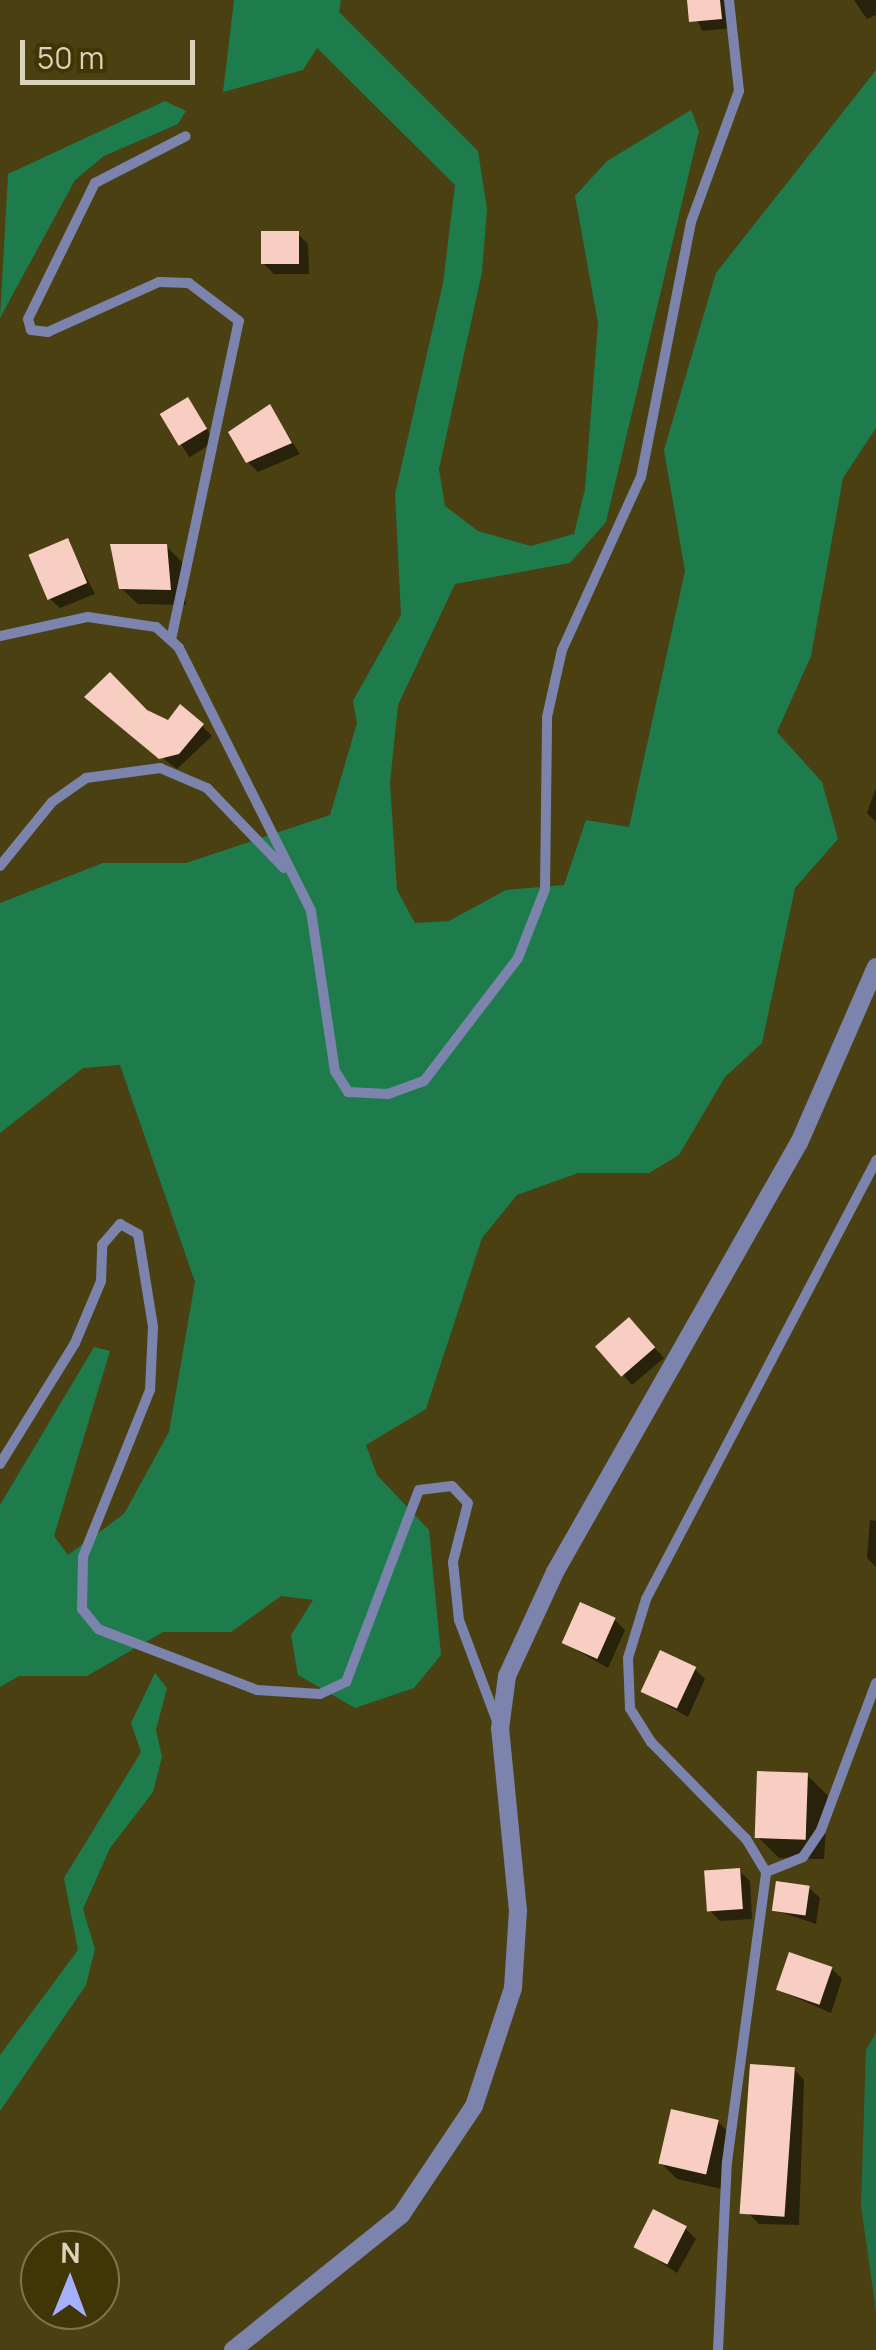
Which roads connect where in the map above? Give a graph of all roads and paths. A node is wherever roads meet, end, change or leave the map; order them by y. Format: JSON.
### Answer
{"nodes":[{"id":1,"x":729,"y":0,"type":"edge"},
{"id":2,"x":186,"y":136,"type":"dead end"},
{"id":3,"x":0,"y":636,"type":"edge"},
{"id":4,"x":171,"y":640,"type":"junction"},
{"id":5,"x":0,"y":866,"type":"edge"},
{"id":6,"x":295,"y":880,"type":"junction"},
{"id":7,"x":876,"y":967,"type":"edge"},
{"id":8,"x":876,"y":1160,"type":"edge"},
{"id":9,"x":0,"y":1464,"type":"edge"},
{"id":10,"x":876,"y":1683,"type":"edge"},
{"id":11,"x":500,"y":1730,"type":"junction"},
{"id":12,"x":766,"y":1872,"type":"junction"},
{"id":13,"x":233,"y":2350,"type":"edge"},
{"id":14,"x":718,"y":2350,"type":"edge"}],
"edges":[{"from":1,"to":6,"type":"street"},
{"from":2,"to":4,"type":"street"},
{"from":3,"to":4,"type":"street"},
{"from":4,"to":6,"type":"street"},
{"from":5,"to":6,"type":"street"},
{"from":7,"to":11,"type":"street"},
{"from":8,"to":12,"type":"street"},
{"from":9,"to":11,"type":"street"},
{"from":10,"to":12,"type":"street"},
{"from":11,"to":13,"type":"street"},
{"from":12,"to":14,"type":"street"}]}
